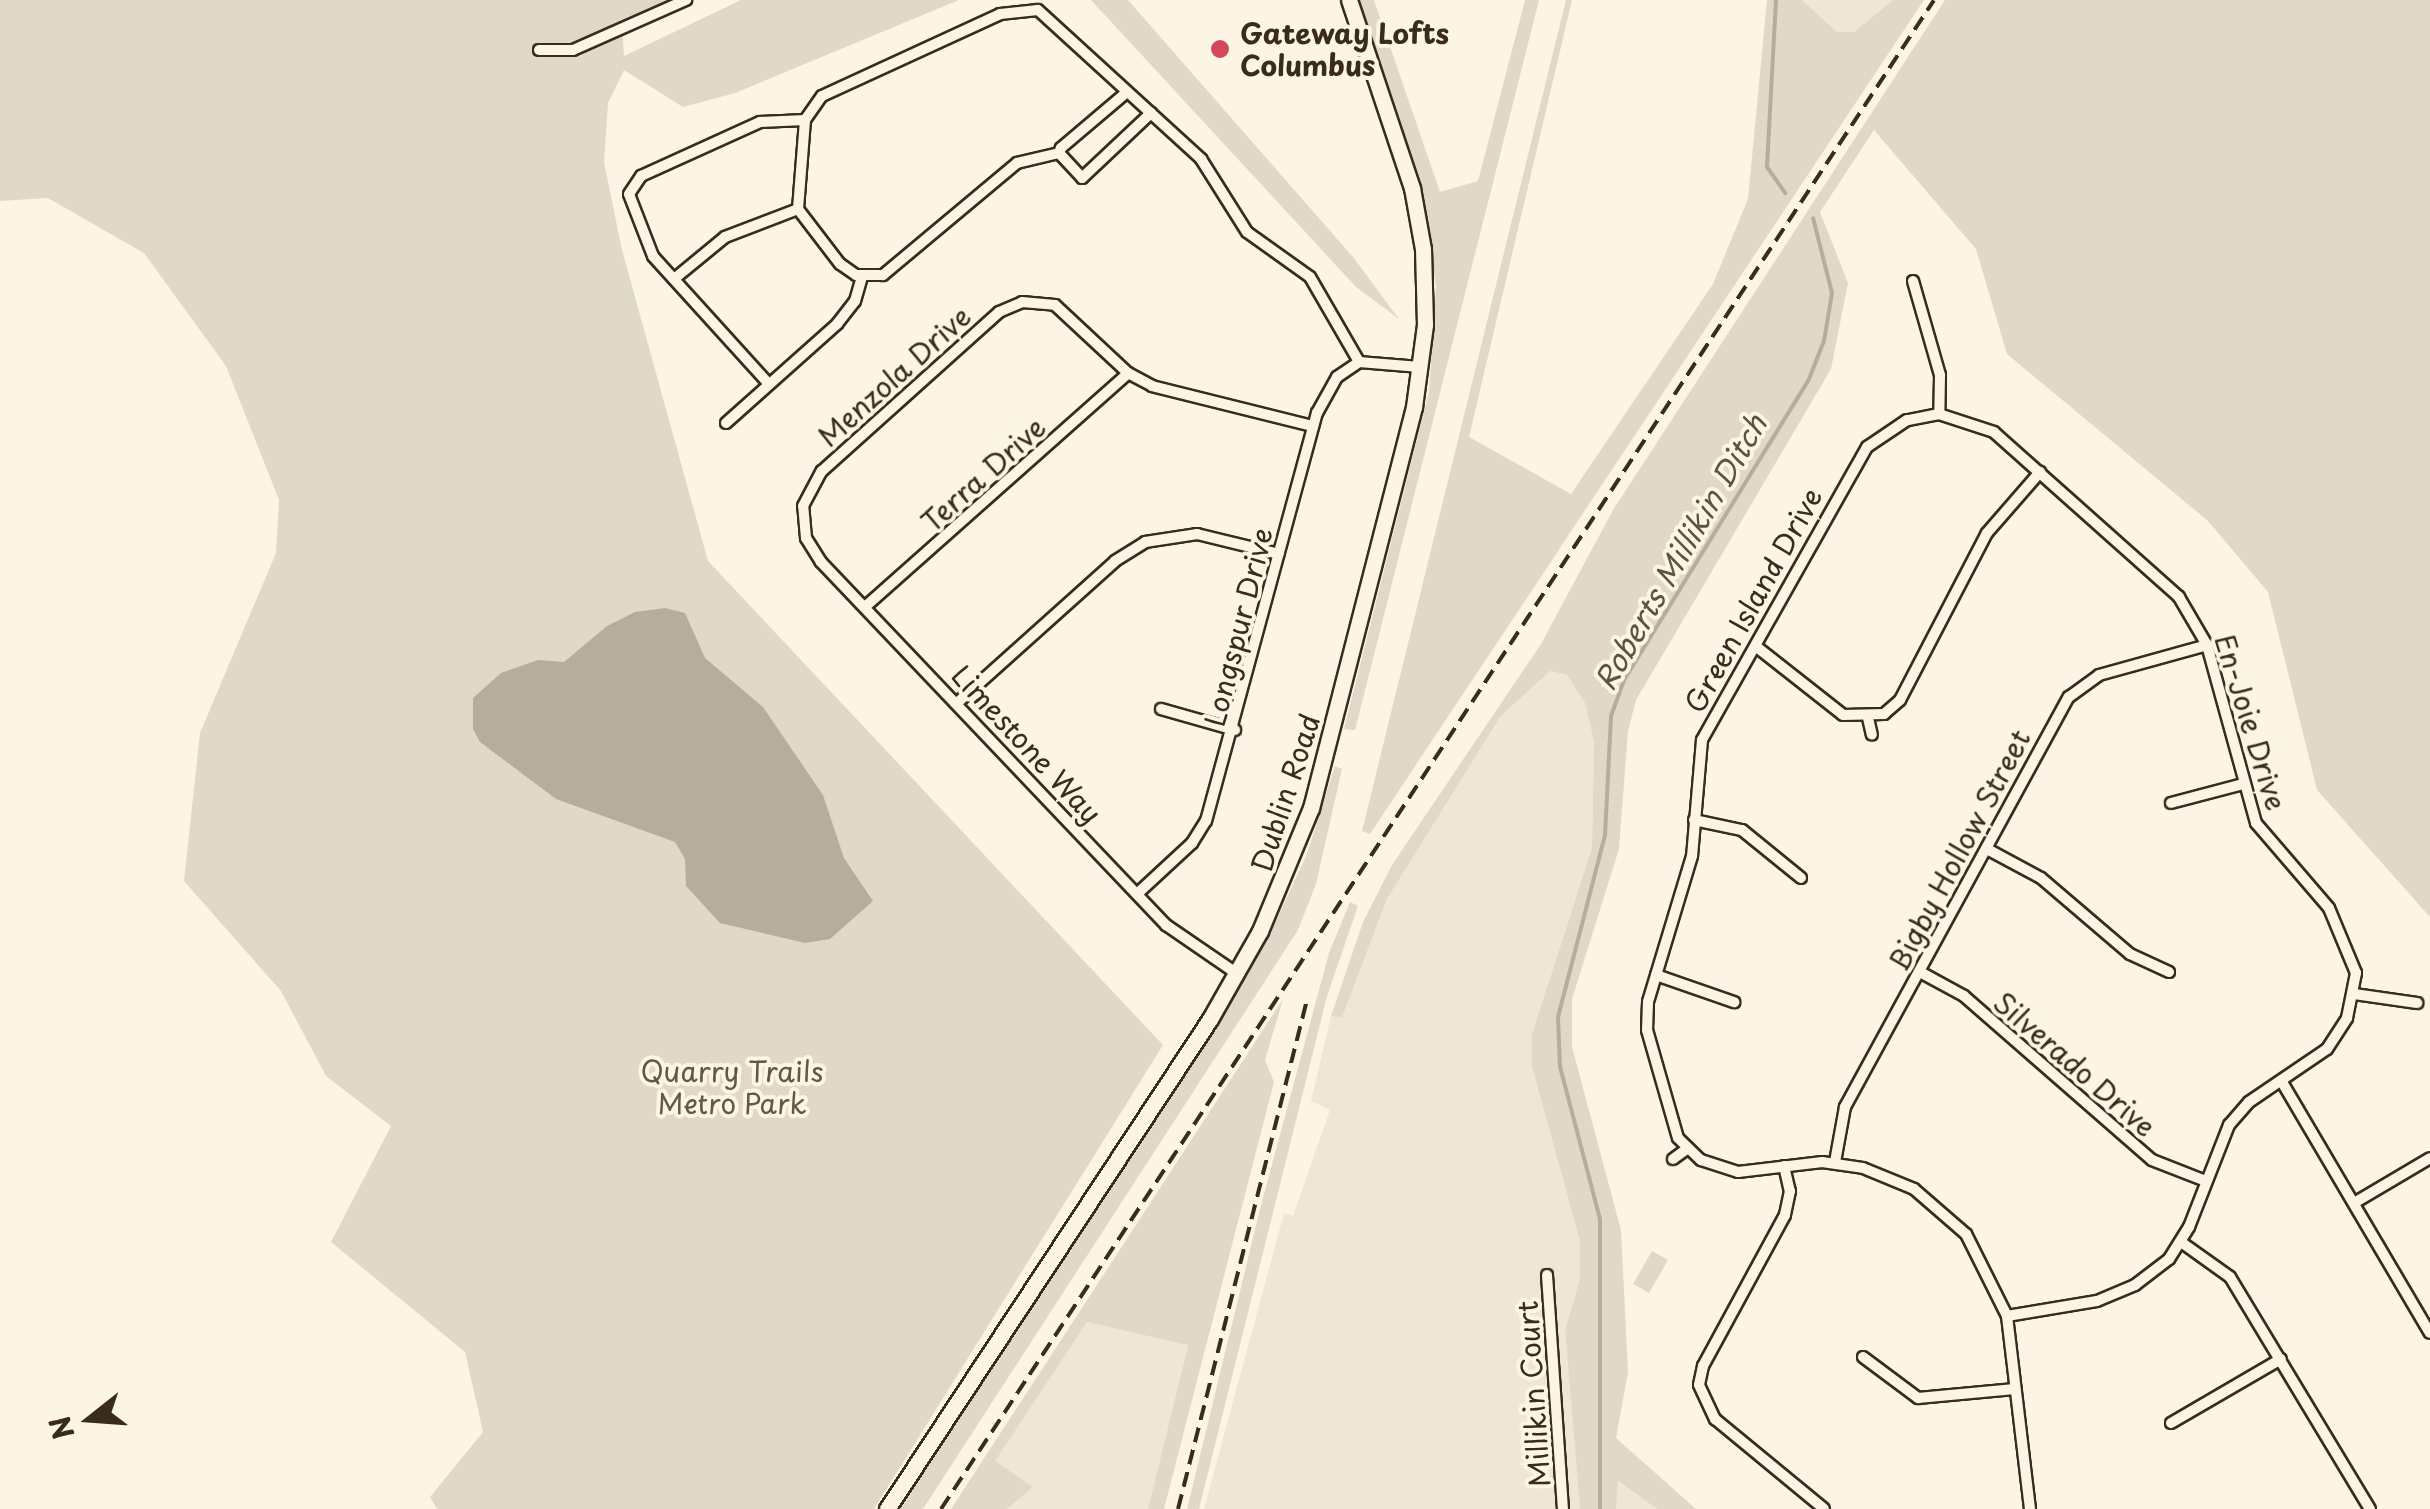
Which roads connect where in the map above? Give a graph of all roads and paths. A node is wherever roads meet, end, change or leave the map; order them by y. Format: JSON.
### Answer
{"nodes":[{"id":1,"x":686,"y":0,"type":"edge"},
{"id":2,"x":1349,"y":0,"type":"edge"},
{"id":3,"x":539,"y":50,"type":"dead end"},
{"id":4,"x":1126,"y":92,"type":"junction"},
{"id":5,"x":1151,"y":113,"type":"junction"},
{"id":6,"x":805,"y":120,"type":"junction"},
{"id":7,"x":1058,"y":153,"type":"junction"},
{"id":8,"x":798,"y":208,"type":"junction"},
{"id":9,"x":862,"y":276,"type":"junction"},
{"id":10,"x":674,"y":279,"type":"junction"},
{"id":11,"x":1914,"y":281,"type":"dead end"},
{"id":12,"x":1359,"y":362,"type":"junction"},
{"id":13,"x":1420,"y":368,"type":"junction"},
{"id":14,"x":1128,"y":373,"type":"junction"},
{"id":15,"x":768,"y":382,"type":"junction"},
{"id":16,"x":1939,"y":414,"type":"junction"},
{"id":17,"x":726,"y":423,"type":"dead end"},
{"id":18,"x":1313,"y":426,"type":"junction"},
{"id":19,"x":2040,"y":472,"type":"junction"},
{"id":20,"x":802,"y":528,"type":"joint"},
{"id":21,"x":1279,"y":554,"type":"junction"},
{"id":22,"x":866,"y":606,"type":"junction"},
{"id":23,"x":2208,"y":645,"type":"junction"},
{"id":24,"x":1758,"y":648,"type":"junction"},
{"id":25,"x":957,"y":703,"type":"junction"},
{"id":26,"x":1161,"y":709,"type":"dead end"},
{"id":27,"x":1868,"y":718,"type":"junction"},
{"id":28,"x":1235,"y":730,"type":"junction"},
{"id":29,"x":1872,"y":735,"type":"dead end"},
{"id":30,"x":2243,"y":784,"type":"junction"},
{"id":31,"x":2171,"y":803,"type":"dead end"},
{"id":32,"x":1694,"y":820,"type":"junction"},
{"id":33,"x":1987,"y":849,"type":"junction"},
{"id":34,"x":1801,"y":878,"type":"dead end"},
{"id":35,"x":1138,"y":893,"type":"junction"},
{"id":36,"x":1920,"y":972,"type":"junction"},
{"id":37,"x":2168,"y":972,"type":"dead end"},
{"id":38,"x":1236,"y":974,"type":"junction"},
{"id":39,"x":1656,"y":975,"type":"junction"},
{"id":40,"x":2354,"y":994,"type":"junction"},
{"id":41,"x":1734,"y":1002,"type":"dead end"},
{"id":42,"x":2417,"y":1003,"type":"dead end"},
{"id":43,"x":2282,"y":1082,"type":"junction"},
{"id":44,"x":1686,"y":1148,"type":"junction"},
{"id":45,"x":2430,"y":1158,"type":"edge"},
{"id":46,"x":1673,"y":1159,"type":"dead end"},
{"id":47,"x":1835,"y":1162,"type":"junction"},
{"id":48,"x":1784,"y":1166,"type":"junction"},
{"id":49,"x":2206,"y":1181,"type":"junction"},
{"id":50,"x":2354,"y":1203,"type":"junction"},
{"id":51,"x":2181,"y":1242,"type":"junction"},
{"id":52,"x":1547,"y":1275,"type":"dead end"},
{"id":53,"x":2008,"y":1316,"type":"junction"},
{"id":54,"x":2429,"y":1327,"type":"edge"},
{"id":55,"x":1863,"y":1357,"type":"dead end"},
{"id":56,"x":2281,"y":1358,"type":"junction"},
{"id":57,"x":2015,"y":1388,"type":"junction"},
{"id":58,"x":2171,"y":1422,"type":"dead end"},
{"id":59,"x":887,"y":1509,"type":"edge"},
{"id":60,"x":1563,"y":1509,"type":"edge"},
{"id":61,"x":1824,"y":1509,"type":"edge"},
{"id":62,"x":2030,"y":1509,"type":"edge"},
{"id":63,"x":2370,"y":1509,"type":"edge"}],
"edges":[{"from":1,"to":3,"type":"street"},
{"from":2,"to":13,"type":"main road","name":"Dublin Road"},
{"from":4,"to":5,"type":"street"},
{"from":4,"to":6,"type":"street"},
{"from":4,"to":7,"type":"street"},
{"from":5,"to":7,"type":"street"},
{"from":5,"to":12,"type":"street"},
{"from":6,"to":8,"type":"street"},
{"from":6,"to":10,"type":"street"},
{"from":7,"to":9,"type":"street"},
{"from":8,"to":9,"type":"street"},
{"from":8,"to":10,"type":"street"},
{"from":9,"to":15,"type":"street"},
{"from":10,"to":15,"type":"street"},
{"from":11,"to":16,"type":"street"},
{"from":12,"to":13,"type":"street"},
{"from":12,"to":18,"type":"street","name":"Longspur Drive"},
{"from":13,"to":38,"type":"main road","name":"Dublin Road"},
{"from":14,"to":18,"type":"street"},
{"from":14,"to":20,"type":"street","name":"Menzola Drive"},
{"from":14,"to":22,"type":"street","name":"Terra Drive"},
{"from":15,"to":17,"type":"street"},
{"from":16,"to":19,"type":"street","name":"En-Joie Drive"},
{"from":16,"to":24,"type":"street","name":"Green Island Drive"},
{"from":18,"to":21,"type":"street","name":"Longspur Drive"},
{"from":19,"to":23,"type":"street","name":"En-Joie Drive"},
{"from":19,"to":27,"type":"street"},
{"from":20,"to":22,"type":"street","name":"Limestone Way"},
{"from":21,"to":25,"type":"street"},
{"from":21,"to":28,"type":"street","name":"Longspur Drive"},
{"from":22,"to":25,"type":"street","name":"Limestone Way"},
{"from":23,"to":30,"type":"street","name":"En-Joie Drive"},
{"from":23,"to":33,"type":"street","name":"Bigby Hollow Street"},
{"from":24,"to":27,"type":"street"},
{"from":24,"to":32,"type":"street","name":"Green Island Drive"},
{"from":25,"to":35,"type":"street","name":"Limestone Way"},
{"from":26,"to":28,"type":"street"},
{"from":27,"to":29,"type":"street"},
{"from":28,"to":35,"type":"street","name":"Longspur Drive"},
{"from":30,"to":31,"type":"street"},
{"from":30,"to":40,"type":"street","name":"En-Joie Drive"},
{"from":32,"to":34,"type":"street"},
{"from":32,"to":39,"type":"street","name":"Green Island Drive"},
{"from":33,"to":36,"type":"street","name":"Bigby Hollow Street"},
{"from":33,"to":37,"type":"street"},
{"from":35,"to":38,"type":"street","name":"Limestone Way"},
{"from":36,"to":47,"type":"street","name":"Bigby Hollow Street"},
{"from":36,"to":49,"type":"street","name":"Silverado Drive"},
{"from":38,"to":59,"type":"main road","name":"Dublin Road"},
{"from":39,"to":41,"type":"street"},
{"from":39,"to":44,"type":"street","name":"Green Island Drive"},
{"from":40,"to":42,"type":"street"},
{"from":40,"to":43,"type":"street","name":"En-Joie Drive"},
{"from":43,"to":49,"type":"street","name":"En-Joie Drive"},
{"from":43,"to":50,"type":"street"},
{"from":44,"to":46,"type":"street"},
{"from":44,"to":48,"type":"street"},
{"from":45,"to":50,"type":"street"},
{"from":47,"to":48,"type":"street"},
{"from":47,"to":53,"type":"street"},
{"from":48,"to":61,"type":"street"},
{"from":49,"to":51,"type":"street","name":"En-Joie Drive"},
{"from":50,"to":54,"type":"street"},
{"from":51,"to":53,"type":"street"},
{"from":51,"to":56,"type":"street"},
{"from":52,"to":60,"type":"street","name":"Millikin Court"},
{"from":53,"to":57,"type":"street"},
{"from":55,"to":57,"type":"street"},
{"from":56,"to":58,"type":"street"},
{"from":56,"to":63,"type":"street"},
{"from":57,"to":62,"type":"street"}]}
